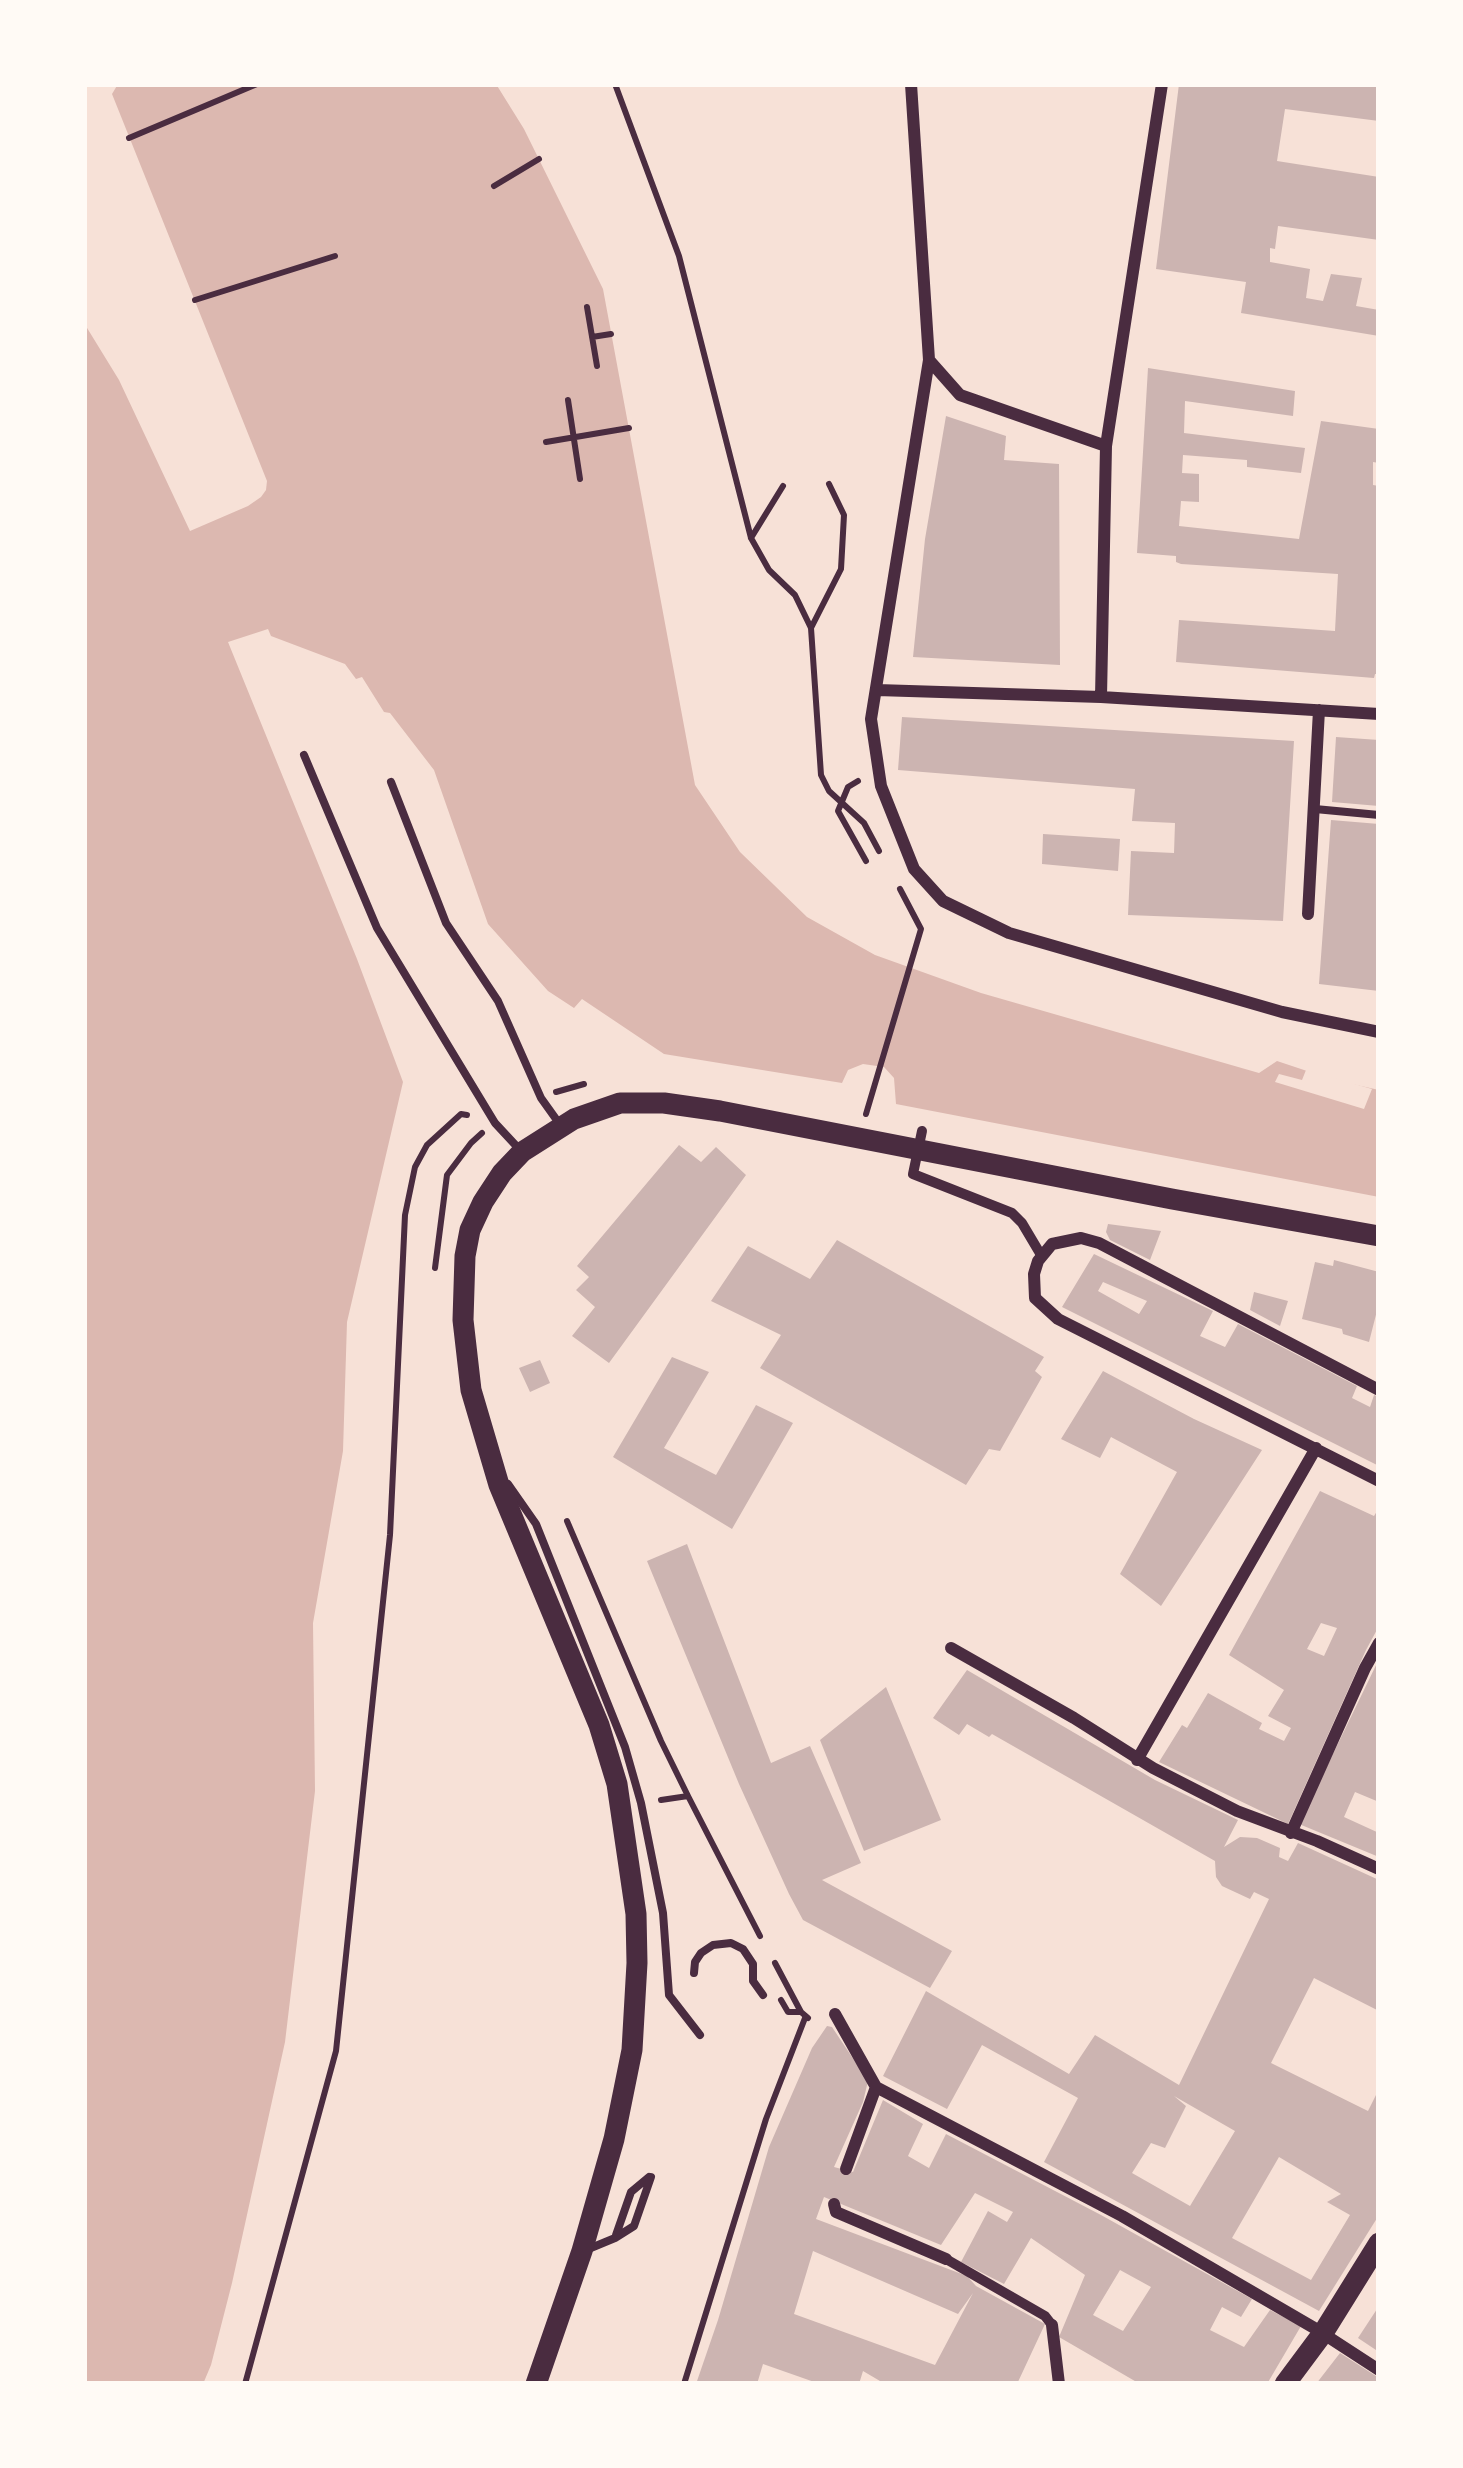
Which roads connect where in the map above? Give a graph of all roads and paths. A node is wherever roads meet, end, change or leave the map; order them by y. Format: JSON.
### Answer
{"nodes":[{"id":1,"x":257,"y":84,"type":"edge"},
{"id":2,"x":615,"y":84,"type":"edge"},
{"id":3,"x":911,"y":84,"type":"edge"},
{"id":4,"x":1162,"y":84,"type":"edge"},
{"id":5,"x":130,"y":138,"type":"dead end"},
{"id":6,"x":538,"y":159,"type":"dead end"},
{"id":7,"x":494,"y":186,"type":"dead end"},
{"id":8,"x":335,"y":256,"type":"dead end"},
{"id":9,"x":195,"y":300,"type":"dead end"},
{"id":10,"x":587,"y":307,"type":"dead end"},
{"id":11,"x":611,"y":334,"type":"dead end"},
{"id":12,"x":592,"y":338,"type":"junction"},
{"id":13,"x":929,"y":360,"type":"junction"},
{"id":14,"x":597,"y":366,"type":"dead end"},
{"id":15,"x":568,"y":400,"type":"dead end"},
{"id":16,"x":629,"y":428,"type":"dead end"},
{"id":17,"x":574,"y":437,"type":"junction"},
{"id":18,"x":546,"y":442,"type":"dead end"},
{"id":19,"x":1106,"y":446,"type":"junction"},
{"id":20,"x":580,"y":479,"type":"dead end"},
{"id":21,"x":829,"y":484,"type":"dead end"},
{"id":22,"x":783,"y":485,"type":"dead end"},
{"id":23,"x":751,"y":538,"type":"junction"},
{"id":24,"x":812,"y":628,"type":"junction"},
{"id":25,"x":877,"y":690,"type":"junction"},
{"id":26,"x":1101,"y":697,"type":"junction"},
{"id":27,"x":1319,"y":710,"type":"junction"},
{"id":28,"x":1379,"y":714,"type":"edge"},
{"id":29,"x":304,"y":754,"type":"dead end"},
{"id":30,"x":865,"y":777,"type":"dead end"},
{"id":31,"x":391,"y":782,"type":"dead end"},
{"id":32,"x":842,"y":804,"type":"junction"},
{"id":33,"x":1315,"y":809,"type":"junction"},
{"id":34,"x":1379,"y":815,"type":"edge"},
{"id":35,"x":884,"y":858,"type":"dead end"},
{"id":36,"x":866,"y":861,"type":"dead end"},
{"id":37,"x":893,"y":876,"type":"dead end"},
{"id":38,"x":1308,"y":914,"type":"dead end"},
{"id":39,"x":1379,"y":1032,"type":"edge"},
{"id":40,"x":864,"y":1119,"type":"dead end"},
{"id":41,"x":495,"y":1123,"type":"junction"},
{"id":42,"x":562,"y":1127,"type":"junction"},
{"id":43,"x":920,"y":1141,"type":"junction"},
{"id":44,"x":522,"y":1152,"type":"junction"},
{"id":45,"x":1379,"y":1236,"type":"edge"},
{"id":46,"x":1041,"y":1255,"type":"junction"},
{"id":47,"x":436,"y":1283,"type":"dead end"},
{"id":48,"x":1379,"y":1390,"type":"edge"},
{"id":49,"x":1316,"y":1448,"type":"junction"},
{"id":50,"x":493,"y":1462,"type":"junction"},
{"id":51,"x":1379,"y":1481,"type":"edge"},
{"id":52,"x":568,"y":1521,"type":"dead end"},
{"id":53,"x":1379,"y":1643,"type":"edge"},
{"id":54,"x":951,"y":1648,"type":"dead end"},
{"id":55,"x":1138,"y":1760,"type":"junction"},
{"id":56,"x":688,"y":1796,"type":"junction"},
{"id":57,"x":641,"y":1803,"type":"junction"},
{"id":58,"x":1291,"y":1833,"type":"junction"},
{"id":59,"x":1379,"y":1869,"type":"edge"},
{"id":60,"x":694,"y":1973,"type":"dead end"},
{"id":61,"x":763,"y":1995,"type":"dead end"},
{"id":62,"x":784,"y":2004,"type":"dead end"},
{"id":63,"x":803,"y":2014,"type":"junction"},
{"id":64,"x":835,"y":2014,"type":"joint"},
{"id":65,"x":700,"y":2035,"type":"dead end"},
{"id":66,"x":876,"y":2087,"type":"junction"},
{"id":67,"x":846,"y":2169,"type":"dead end"},
{"id":68,"x":650,"y":2176,"type":"dead end"},
{"id":69,"x":833,"y":2204,"type":"dead end"},
{"id":70,"x":1379,"y":2243,"type":"edge"},
{"id":71,"x":583,"y":2251,"type":"junction"},
{"id":72,"x":946,"y":2260,"type":"joint"},
{"id":73,"x":1052,"y":2325,"type":"joint"},
{"id":74,"x":1323,"y":2333,"type":"junction"},
{"id":75,"x":1379,"y":2370,"type":"edge"},
{"id":76,"x":245,"y":2384,"type":"edge"},
{"id":77,"x":536,"y":2384,"type":"edge"},
{"id":78,"x":684,"y":2384,"type":"edge"},
{"id":79,"x":1059,"y":2384,"type":"edge"},
{"id":80,"x":1285,"y":2384,"type":"edge"}],
"edges":[{"from":1,"to":5,"type":"path"},
{"from":2,"to":23,"type":"path"},
{"from":3,"to":13,"type":"street"},
{"from":4,"to":19,"type":"street"},
{"from":6,"to":7,"type":"path"},
{"from":8,"to":9,"type":"path"},
{"from":10,"to":12,"type":"path"},
{"from":11,"to":12,"type":"path"},
{"from":12,"to":14,"type":"path"},
{"from":13,"to":19,"type":"street"},
{"from":13,"to":25,"type":"street"},
{"from":15,"to":17,"type":"path"},
{"from":16,"to":17,"type":"path"},
{"from":17,"to":18,"type":"path"},
{"from":17,"to":20,"type":"path"},
{"from":19,"to":26,"type":"street"},
{"from":21,"to":24,"type":"path"},
{"from":22,"to":23,"type":"path"},
{"from":23,"to":24,"type":"path"},
{"from":24,"to":32,"type":"path"},
{"from":25,"to":26,"type":"street"},
{"from":25,"to":39,"type":"street"},
{"from":26,"to":27,"type":"street"},
{"from":27,"to":28,"type":"street"},
{"from":27,"to":33,"type":"street"},
{"from":29,"to":41,"type":"lane"},
{"from":30,"to":32,"type":"path"},
{"from":31,"to":42,"type":"lane"},
{"from":32,"to":35,"type":"path"},
{"from":32,"to":36,"type":"path"},
{"from":33,"to":34,"type":"lane"},
{"from":33,"to":38,"type":"street"},
{"from":37,"to":40,"type":"path"},
{"from":41,"to":44,"type":"lane"},
{"from":41,"to":47,"type":"path"},
{"from":41,"to":76,"type":"path"},
{"from":42,"to":43,"type":"main road"},
{"from":42,"to":44,"type":"main road"},
{"from":43,"to":45,"type":"main road"},
{"from":43,"to":46,"type":"street"},
{"from":44,"to":50,"type":"main road"},
{"from":46,"to":48,"type":"street"},
{"from":46,"to":49,"type":"street"},
{"from":49,"to":51,"type":"street"},
{"from":49,"to":55,"type":"street"},
{"from":50,"to":57,"type":"lane"},
{"from":50,"to":71,"type":"main road"},
{"from":52,"to":56,"type":"path"},
{"from":53,"to":58,"type":"street"},
{"from":54,"to":55,"type":"street"},
{"from":55,"to":58,"type":"street"},
{"from":56,"to":57,"type":"path"},
{"from":56,"to":63,"type":"path"},
{"from":57,"to":65,"type":"lane"},
{"from":58,"to":59,"type":"street"},
{"from":60,"to":61,"type":"lane"},
{"from":62,"to":63,"type":"path"},
{"from":63,"to":64,"type":"path"},
{"from":63,"to":78,"type":"path"},
{"from":64,"to":66,"type":"street"},
{"from":66,"to":67,"type":"street"},
{"from":66,"to":74,"type":"street"},
{"from":68,"to":71,"type":"lane"},
{"from":69,"to":72,"type":"street"},
{"from":70,"to":74,"type":"main road"},
{"from":71,"to":77,"type":"main road"},
{"from":72,"to":73,"type":"street"},
{"from":73,"to":79,"type":"street"},
{"from":74,"to":75,"type":"street"},
{"from":74,"to":80,"type":"main road"}]}
